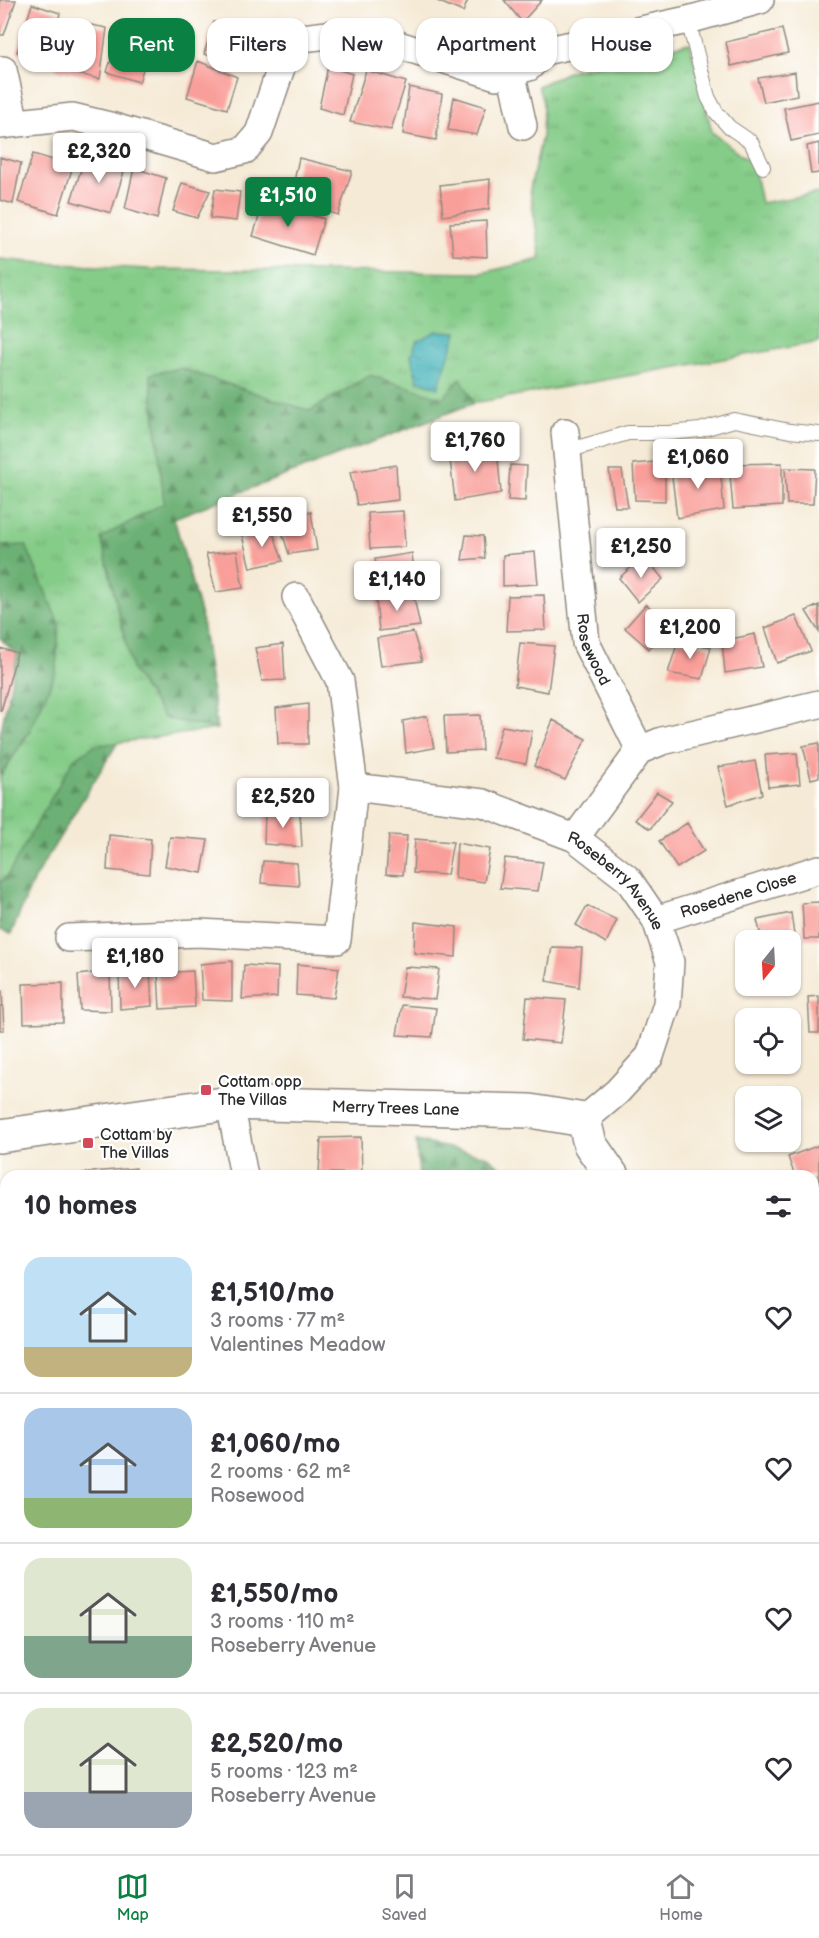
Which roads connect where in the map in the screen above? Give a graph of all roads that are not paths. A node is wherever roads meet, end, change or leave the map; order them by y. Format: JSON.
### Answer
{"nodes":[{"id":1,"x":760,"y":0,"type":"edge"},
{"id":2,"x":688,"y":20,"type":"junction"},
{"id":3,"x":557,"y":48,"type":"edge"},
{"id":4,"x":416,"y":51,"type":"edge"},
{"id":5,"x":3,"y":70,"type":"dead end"},
{"id":6,"x":483,"y":72,"type":"edge"},
{"id":7,"x":511,"y":72,"type":"joint"},
{"id":8,"x":8,"y":124,"type":"edge"},
{"id":9,"x":523,"y":126,"type":"dead end"},
{"id":10,"x":763,"y":167,"type":"dead end"},
{"id":11,"x":819,"y":434,"type":"edge"},
{"id":12,"x":566,"y":441,"type":"joint"},
{"id":13,"x":296,"y":597,"type":"dead end"},
{"id":14,"x":819,"y":704,"type":"edge"},
{"id":15,"x":640,"y":750,"type":"junction"},
{"id":16,"x":354,"y":787,"type":"junction"},
{"id":17,"x":575,"y":838,"type":"junction"},
{"id":18,"x":819,"y":869,"type":"edge"},
{"id":19,"x":656,"y":920,"type":"junction"},
{"id":20,"x":69,"y":939,"type":"dead end"},
{"id":21,"x":230,"y":1103,"type":"junction"},
{"id":22,"x":584,"y":1120,"type":"junction"},
{"id":23,"x":0,"y":1136,"type":"edge"},
{"id":24,"x":243,"y":1170,"type":"edge"},
{"id":25,"x":608,"y":1170,"type":"edge"}],
"edges":[{"from":1,"to":2,"type":"street"},
{"from":2,"to":3,"type":"street"},
{"from":2,"to":10,"type":"lane"},
{"from":4,"to":8,"type":"street"},
{"from":5,"to":8,"type":"street"},
{"from":6,"to":7,"type":"street"},
{"from":7,"to":9,"type":"street"},
{"from":11,"to":12,"type":"lane"},
{"from":12,"to":15,"type":"street","name":"Rosewood"},
{"from":13,"to":16,"type":"street"},
{"from":14,"to":15,"type":"street"},
{"from":15,"to":17,"type":"street"},
{"from":16,"to":17,"type":"street","name":"Roseberry Avenue"},
{"from":16,"to":20,"type":"street"},
{"from":17,"to":19,"type":"street","name":"Roseberry Avenue"},
{"from":18,"to":19,"type":"street","name":"Rosedene Close"},
{"from":19,"to":22,"type":"street","name":"Roseberry Avenue"},
{"from":21,"to":22,"type":"street","name":"Merry Trees Lane"},
{"from":21,"to":23,"type":"street","name":"Merry Trees Lane"},
{"from":21,"to":24,"type":"street"},
{"from":22,"to":25,"type":"street"}]}
